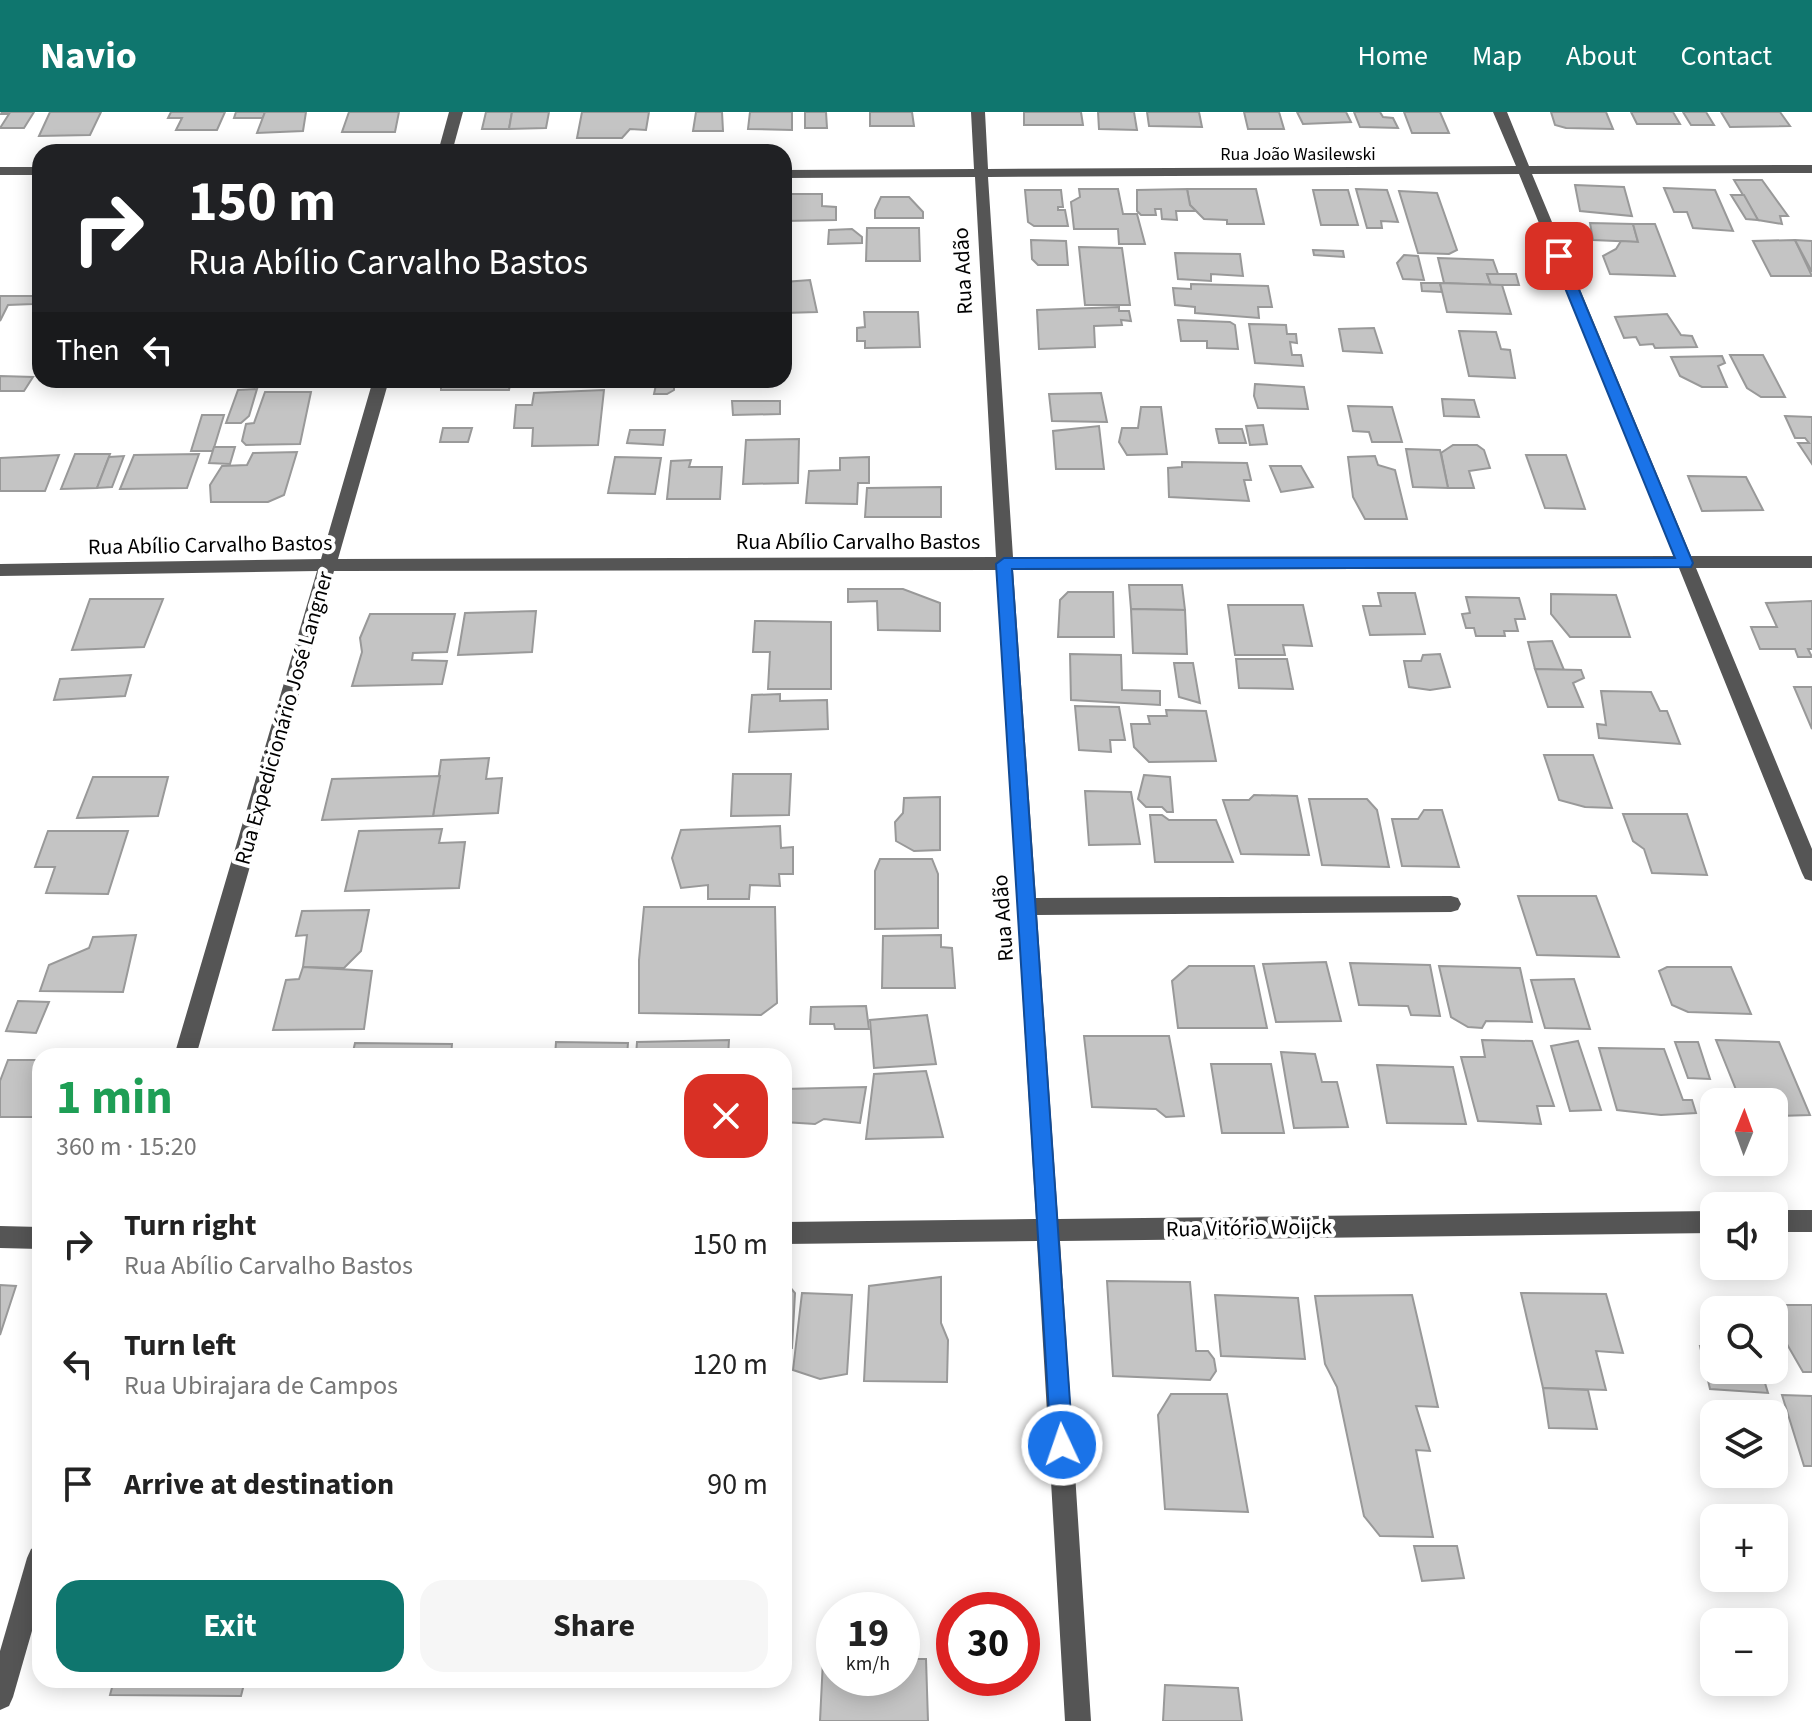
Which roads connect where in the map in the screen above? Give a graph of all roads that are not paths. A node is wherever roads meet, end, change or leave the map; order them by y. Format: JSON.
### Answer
{"nodes":[{"id":1,"x":456,"y":112,"type":"edge"},
{"id":2,"x":978,"y":112,"type":"edge"},
{"id":3,"x":1500,"y":112,"type":"edge"},
{"id":4,"x":447,"y":144,"type":"edge"},
{"id":5,"x":1812,"y":169,"type":"edge"},
{"id":6,"x":0,"y":171,"type":"edge"},
{"id":7,"x":32,"y":171,"type":"edge"},
{"id":8,"x":981,"y":172,"type":"junction"},
{"id":9,"x":1524,"y":172,"type":"junction"},
{"id":10,"x":792,"y":174,"type":"edge"},
{"id":11,"x":379,"y":388,"type":"edge"},
{"id":12,"x":1812,"y":562,"type":"edge"},
{"id":13,"x":1685,"y":563,"type":"junction"},
{"id":14,"x":1004,"y":564,"type":"junction"},
{"id":15,"x":328,"y":565,"type":"junction"},
{"id":16,"x":0,"y":570,"type":"edge"},
{"id":17,"x":1812,"y":873,"type":"edge"},
{"id":18,"x":1451,"y":904,"type":"dead end"},
{"id":19,"x":1026,"y":907,"type":"junction"},
{"id":20,"x":187,"y":1048,"type":"edge"},
{"id":21,"x":1788,"y":1221,"type":"edge"},
{"id":22,"x":1812,"y":1221,"type":"edge"},
{"id":23,"x":1700,"y":1222,"type":"edge"},
{"id":24,"x":1050,"y":1230,"type":"junction"},
{"id":25,"x":792,"y":1233,"type":"edge"},
{"id":26,"x":0,"y":1237,"type":"edge"},
{"id":27,"x":32,"y":1238,"type":"edge"},
{"id":28,"x":32,"y":1586,"type":"edge"},
{"id":29,"x":0,"y":1697,"type":"edge"},
{"id":30,"x":1078,"y":1721,"type":"edge"}],
"edges":[{"from":1,"to":4,"type":"street"},
{"from":2,"to":8,"type":"street","name":"Rua Adão"},
{"from":3,"to":9,"type":"street"},
{"from":5,"to":9,"type":"street","name":"Rua João Wasilewski"},
{"from":6,"to":7,"type":"street"},
{"from":8,"to":9,"type":"street","name":"Rua João Wasilewski"},
{"from":8,"to":10,"type":"street","name":"Rua João Wasilewski"},
{"from":8,"to":14,"type":"street","name":"Rua Adão"},
{"from":9,"to":13,"type":"street"},
{"from":11,"to":15,"type":"street","name":"Rua Expedicionário José Langner"},
{"from":12,"to":13,"type":"street","name":"Rua Abílio Carvalho Bastos"},
{"from":13,"to":14,"type":"street","name":"Rua Abílio Carvalho Bastos"},
{"from":13,"to":17,"type":"street"},
{"from":14,"to":15,"type":"street","name":"Rua Abílio Carvalho Bastos"},
{"from":14,"to":19,"type":"street","name":"Rua Adão"},
{"from":15,"to":16,"type":"street","name":"Rua Abílio Carvalho Bastos"},
{"from":15,"to":20,"type":"street","name":"Rua Expedicionário José Langner"},
{"from":18,"to":19,"type":"street"},
{"from":19,"to":24,"type":"street","name":"Rua Adão"},
{"from":21,"to":22,"type":"street"},
{"from":23,"to":24,"type":"street","name":"Rua Vitório Woijck"},
{"from":24,"to":25,"type":"street","name":"Rua Vitório Woijck"},
{"from":24,"to":30,"type":"street","name":"Rua Adão"},
{"from":26,"to":27,"type":"street"},
{"from":28,"to":29,"type":"street"}]}
